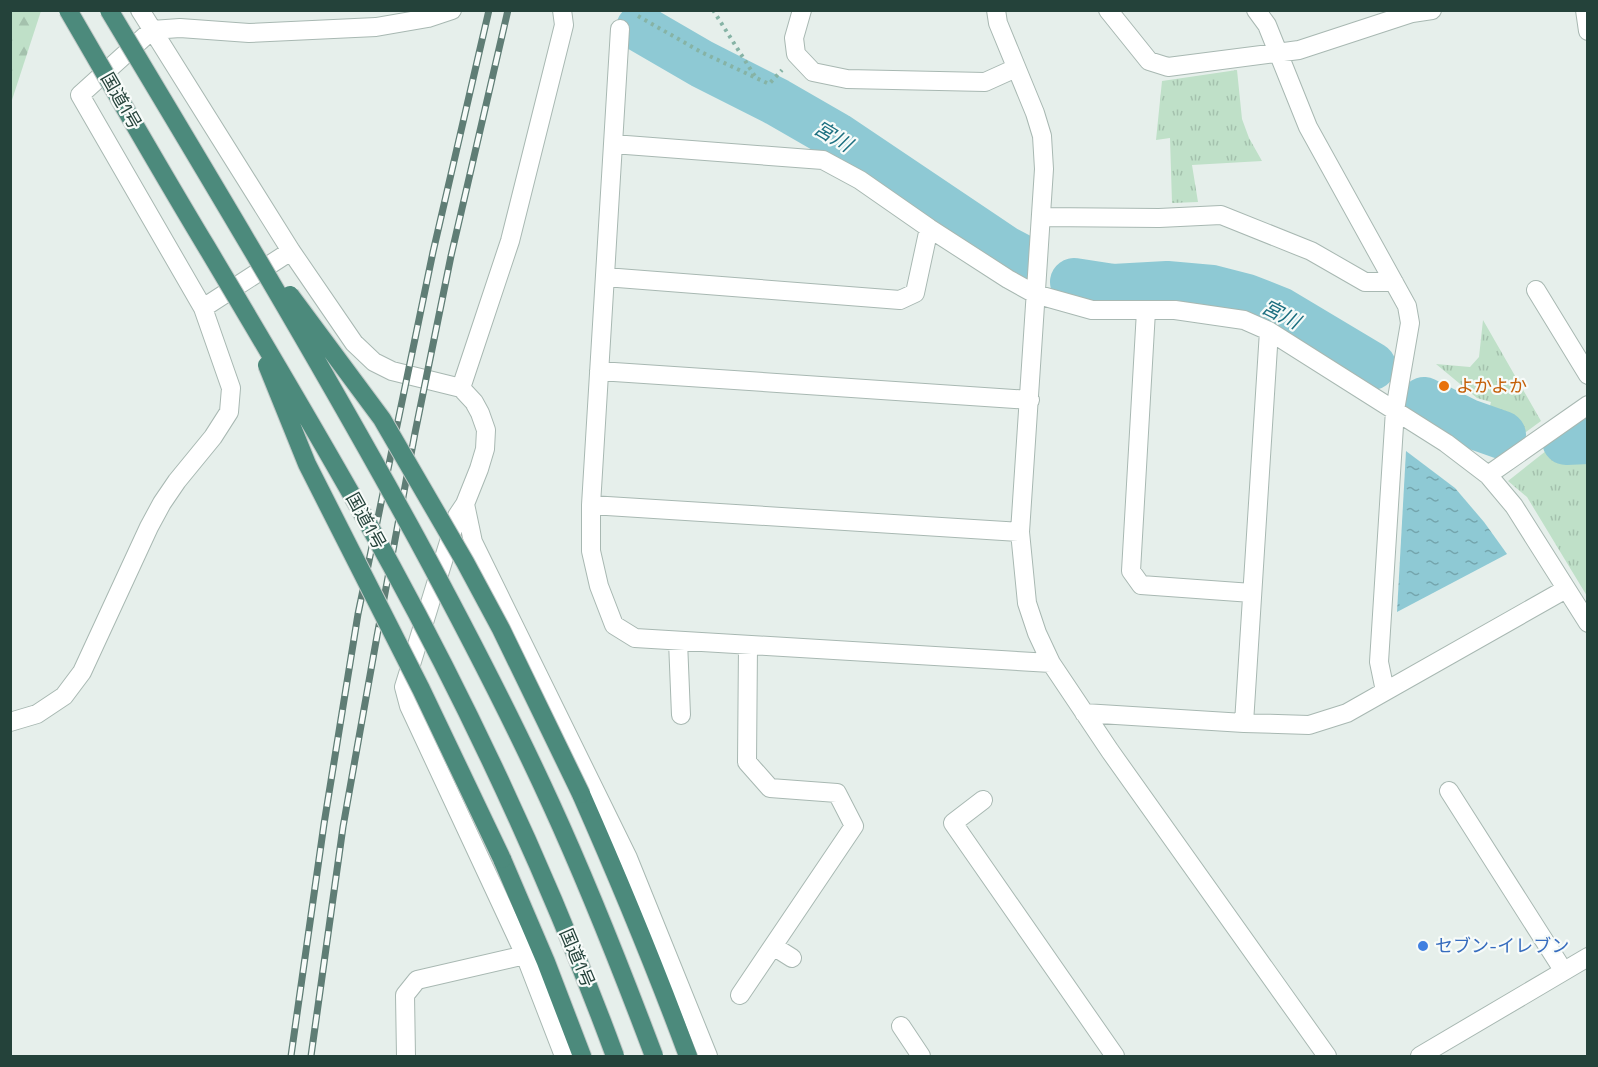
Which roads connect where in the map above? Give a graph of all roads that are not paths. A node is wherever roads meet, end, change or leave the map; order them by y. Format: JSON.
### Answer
{"nodes":[{"id":1,"x":68,"y":10,"type":"edge"},
{"id":2,"x":109,"y":10,"type":"edge"},
{"id":3,"x":140,"y":10,"type":"edge"},
{"id":4,"x":452,"y":10,"type":"edge"},
{"id":5,"x":562,"y":10,"type":"edge"},
{"id":6,"x":802,"y":10,"type":"edge"},
{"id":7,"x":996,"y":10,"type":"edge"},
{"id":8,"x":1108,"y":10,"type":"edge"},
{"id":9,"x":1256,"y":10,"type":"edge"},
{"id":10,"x":1432,"y":10,"type":"edge"},
{"id":11,"x":1585,"y":10,"type":"edge"},
{"id":12,"x":1411,"y":12,"type":"edge"},
{"id":13,"x":620,"y":29,"type":"dead end"},
{"id":14,"x":152,"y":30,"type":"junction"},
{"id":15,"x":1587,"y":31,"type":"edge"},
{"id":16,"x":1278,"y":53,"type":"junction"},
{"id":17,"x":1016,"y":68,"type":"junction"},
{"id":18,"x":613,"y":144,"type":"junction"},
{"id":19,"x":1041,"y":217,"type":"junction"},
{"id":20,"x":929,"y":228,"type":"junction"},
{"id":21,"x":240,"y":229,"type":"junction"},
{"id":22,"x":291,"y":251,"type":"junction"},
{"id":23,"x":605,"y":278,"type":"junction"},
{"id":24,"x":1394,"y":282,"type":"junction"},
{"id":25,"x":1536,"y":290,"type":"dead end"},
{"id":26,"x":1035,"y":294,"type":"junction"},
{"id":27,"x":243,"y":307,"type":"junction"},
{"id":28,"x":203,"y":308,"type":"junction"},
{"id":29,"x":1146,"y":311,"type":"junction"},
{"id":30,"x":1269,"y":332,"type":"junction"},
{"id":31,"x":599,"y":371,"type":"junction"},
{"id":32,"x":1587,"y":375,"type":"edge"},
{"id":33,"x":461,"y":388,"type":"junction"},
{"id":34,"x":1030,"y":400,"type":"junction"},
{"id":35,"x":1587,"y":405,"type":"edge"},
{"id":36,"x":1395,"y":410,"type":"junction"},
{"id":37,"x":1488,"y":475,"type":"junction"},
{"id":38,"x":465,"y":504,"type":"junction"},
{"id":39,"x":591,"y":505,"type":"junction"},
{"id":40,"x":1020,"y":532,"type":"junction"},
{"id":41,"x":1566,"y":589,"type":"junction"},
{"id":42,"x":1252,"y":593,"type":"junction"},
{"id":43,"x":1587,"y":623,"type":"edge"},
{"id":44,"x":678,"y":641,"type":"junction"},
{"id":45,"x":748,"y":645,"type":"junction"},
{"id":46,"x":1051,"y":663,"type":"junction"},
{"id":47,"x":1385,"y":691,"type":"junction"},
{"id":48,"x":1084,"y":713,"type":"junction"},
{"id":49,"x":681,"y":715,"type":"dead end"},
{"id":50,"x":10,"y":722,"type":"edge"},
{"id":51,"x":1244,"y":723,"type":"junction"},
{"id":52,"x":1449,"y":791,"type":"dead end"},
{"id":53,"x":983,"y":800,"type":"dead end"},
{"id":54,"x":773,"y":946,"type":"junction"},
{"id":55,"x":525,"y":955,"type":"junction"},
{"id":56,"x":1587,"y":957,"type":"edge"},
{"id":57,"x":792,"y":958,"type":"dead end"},
{"id":58,"x":1563,"y":970,"type":"junction"},
{"id":59,"x":740,"y":995,"type":"dead end"},
{"id":60,"x":901,"y":1026,"type":"dead end"},
{"id":61,"x":1425,"y":1055,"type":"edge"},
{"id":62,"x":406,"y":1056,"type":"edge"},
{"id":63,"x":564,"y":1056,"type":"edge"},
{"id":64,"x":582,"y":1056,"type":"edge"},
{"id":65,"x":615,"y":1056,"type":"edge"},
{"id":66,"x":654,"y":1056,"type":"edge"},
{"id":67,"x":688,"y":1056,"type":"edge"},
{"id":68,"x":708,"y":1056,"type":"edge"},
{"id":69,"x":921,"y":1056,"type":"edge"},
{"id":70,"x":1115,"y":1056,"type":"edge"},
{"id":71,"x":1327,"y":1056,"type":"edge"}],
"edges":[{"from":1,"to":27,"type":"highway","name":"国道1号","bridge":true},
{"from":2,"to":21,"type":"highway","name":"国道1号","bridge":true},
{"from":3,"to":14,"type":"street"},
{"from":4,"to":14,"type":"street"},
{"from":5,"to":33,"type":"street"},
{"from":6,"to":17,"type":"street"},
{"from":7,"to":17,"type":"street"},
{"from":8,"to":16,"type":"street"},
{"from":9,"to":16,"type":"street"},
{"from":10,"to":12,"type":"street"},
{"from":11,"to":15,"type":"street"},
{"from":12,"to":16,"type":"street"},
{"from":13,"to":18,"type":"street"},
{"from":14,"to":22,"type":"street"},
{"from":14,"to":28,"type":"street"},
{"from":16,"to":24,"type":"street"},
{"from":17,"to":19,"type":"street"},
{"from":18,"to":20,"type":"street"},
{"from":18,"to":23,"type":"street"},
{"from":19,"to":24,"type":"street"},
{"from":19,"to":26,"type":"street"},
{"from":20,"to":23,"type":"street"},
{"from":20,"to":26,"type":"street"},
{"from":21,"to":66,"type":"highway","name":"国道1号","bridge":true},
{"from":21,"to":67,"type":"highway","bridge":true},
{"from":22,"to":28,"type":"street"},
{"from":22,"to":33,"type":"street"},
{"from":23,"to":31,"type":"street"},
{"from":24,"to":36,"type":"street"},
{"from":25,"to":32,"type":"street"},
{"from":26,"to":29,"type":"street"},
{"from":26,"to":34,"type":"street"},
{"from":27,"to":64,"type":"highway","bridge":true},
{"from":27,"to":65,"type":"highway","name":"国道1号","bridge":true},
{"from":28,"to":50,"type":"street"},
{"from":29,"to":30,"type":"street"},
{"from":29,"to":42,"type":"street"},
{"from":30,"to":36,"type":"street"},
{"from":30,"to":42,"type":"street"},
{"from":31,"to":34,"type":"street"},
{"from":31,"to":39,"type":"street"},
{"from":33,"to":38,"type":"street"},
{"from":34,"to":40,"type":"street"},
{"from":35,"to":37,"type":"street"},
{"from":36,"to":37,"type":"street"},
{"from":36,"to":47,"type":"street"},
{"from":37,"to":41,"type":"street"},
{"from":38,"to":55,"type":"street"},
{"from":38,"to":68,"type":"street"},
{"from":39,"to":40,"type":"street"},
{"from":39,"to":44,"type":"street"},
{"from":40,"to":46,"type":"street"},
{"from":41,"to":43,"type":"street"},
{"from":41,"to":47,"type":"street"},
{"from":42,"to":51,"type":"street"},
{"from":44,"to":45,"type":"street"},
{"from":44,"to":49,"type":"street"},
{"from":45,"to":46,"type":"street"},
{"from":45,"to":54,"type":"street"},
{"from":46,"to":48,"type":"street"},
{"from":47,"to":51,"type":"street"},
{"from":48,"to":51,"type":"street"},
{"from":48,"to":71,"type":"street"},
{"from":52,"to":58,"type":"street"},
{"from":53,"to":70,"type":"street"},
{"from":54,"to":57,"type":"street"},
{"from":54,"to":59,"type":"street"},
{"from":55,"to":62,"type":"street"},
{"from":55,"to":63,"type":"street"},
{"from":56,"to":58,"type":"street"},
{"from":58,"to":61,"type":"street"},
{"from":60,"to":69,"type":"street"}]}
